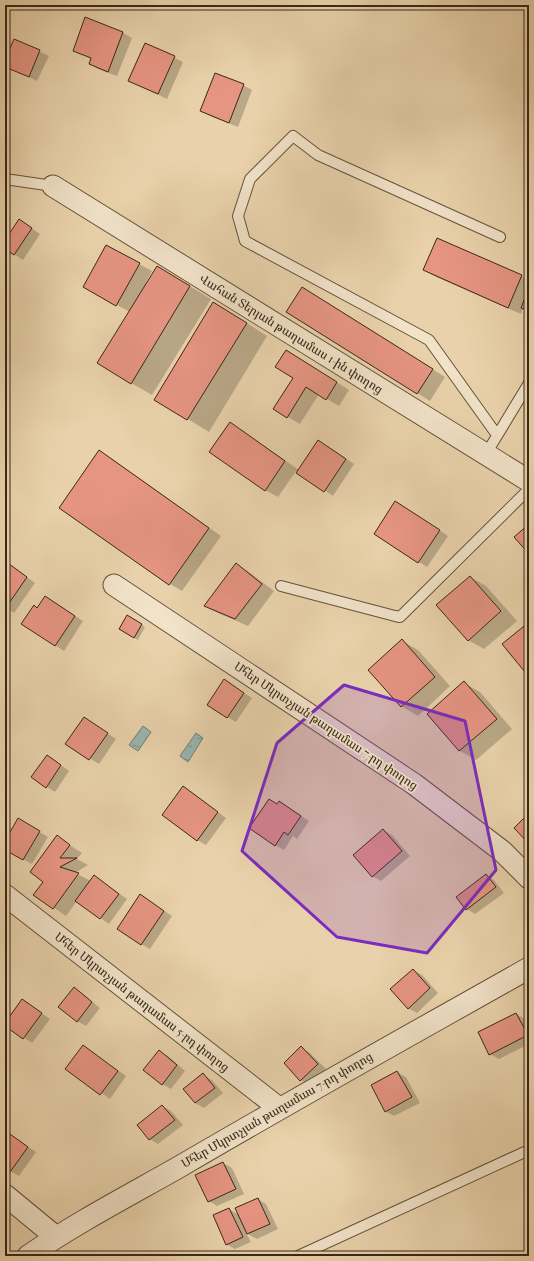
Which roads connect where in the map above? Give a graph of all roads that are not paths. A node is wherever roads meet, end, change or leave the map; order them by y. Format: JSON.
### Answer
{"nodes":[{"id":1,"x":5,"y":179,"type":"edge"},
{"id":2,"x":53,"y":186,"type":"joint"},
{"id":3,"x":500,"y":237,"type":"dead end"},
{"id":4,"x":529,"y":383,"type":"edge"},
{"id":5,"x":497,"y":435,"type":"junction"},
{"id":6,"x":486,"y":454,"type":"junction"},
{"id":7,"x":529,"y":481,"type":"edge"},
{"id":8,"x":529,"y":489,"type":"edge"},
{"id":9,"x":114,"y":585,"type":"dead end"},
{"id":10,"x":280,"y":586,"type":"dead end"},
{"id":11,"x":529,"y":878,"type":"edge"},
{"id":12,"x":5,"y":895,"type":"edge"},
{"id":13,"x":529,"y":968,"type":"edge"},
{"id":14,"x":279,"y":1108,"type":"junction"},
{"id":15,"x":529,"y":1150,"type":"edge"},
{"id":16,"x":5,"y":1195,"type":"edge"},
{"id":17,"x":56,"y":1237,"type":"junction"},
{"id":18,"x":28,"y":1256,"type":"edge"},
{"id":19,"x":298,"y":1256,"type":"edge"}],
"edges":[{"from":1,"to":2,"type":"lane"},
{"from":2,"to":6,"type":"street","name":"Վահան Տերյան թաղամաս 1-ին փողոց"},
{"from":3,"to":5,"type":"lane"},
{"from":4,"to":5,"type":"lane"},
{"from":5,"to":6,"type":"lane"},
{"from":6,"to":7,"type":"street","name":"Վահան Տերյան թաղամաս 1-ին փողոց"},
{"from":8,"to":10,"type":"lane"},
{"from":9,"to":11,"type":"street","name":"Մհեր Մկրտչյան թաղամաս 7-րդ փողոց"},
{"from":12,"to":14,"type":"street","name":"Մհեր Մկրտչյան թաղամաս 5-րդ փողոց"},
{"from":13,"to":14,"type":"street","name":"Մհեր Մկրտչյան թաղամաս 7-րդ փողոց"},
{"from":14,"to":17,"type":"street","name":"Մհեր Մկրտչյան թաղամաս 7-րդ փողոց"},
{"from":15,"to":19,"type":"lane"},
{"from":16,"to":17,"type":"street"},
{"from":17,"to":18,"type":"street","name":"Մհեր Մկրտչյան թաղամաս 7-րդ փողոց"}]}
